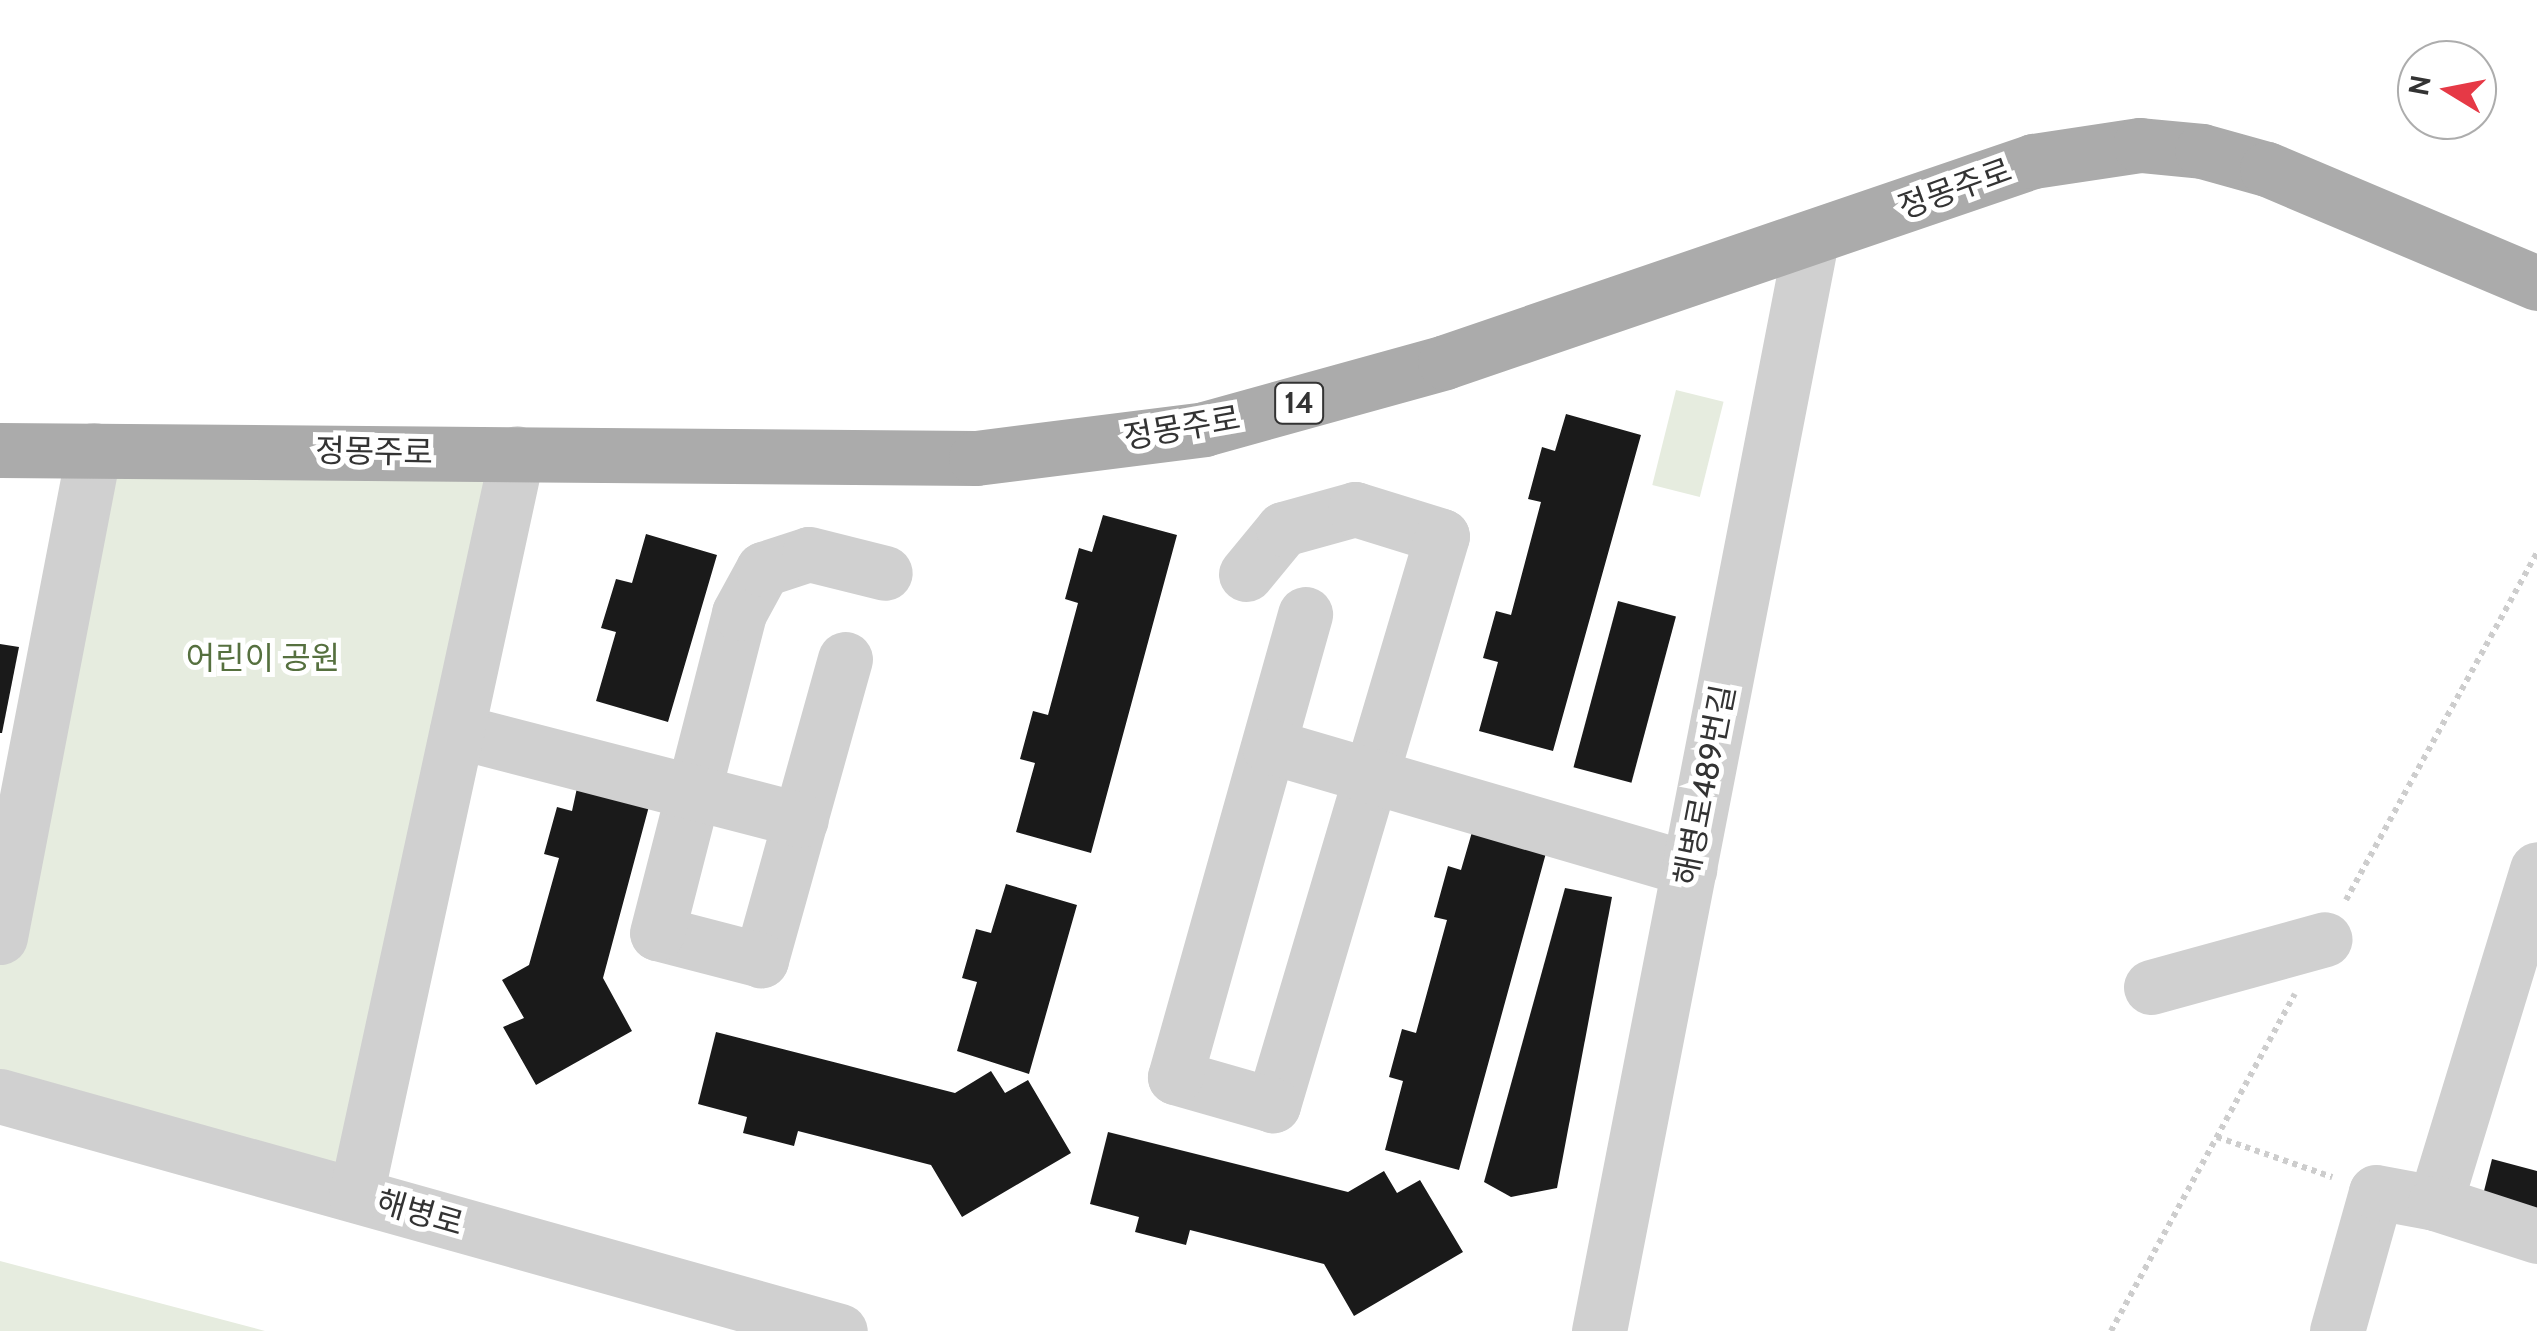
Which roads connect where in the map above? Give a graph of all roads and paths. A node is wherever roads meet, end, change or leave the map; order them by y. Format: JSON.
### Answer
{"nodes":[{"id":1,"x":1810,"y":240,"type":"junction"},
{"id":2,"x":2537,"y":283,"type":"edge"},
{"id":3,"x":0,"y":450,"type":"edge"},
{"id":4,"x":94,"y":450,"type":"junction"},
{"id":5,"x":518,"y":453,"type":"junction"},
{"id":6,"x":885,"y":573,"type":"dead end"},
{"id":7,"x":1246,"y":574,"type":"dead end"},
{"id":8,"x":1304,"y":614,"type":"dead end"},
{"id":9,"x":845,"y":659,"type":"dead end"},
{"id":10,"x":456,"y":731,"type":"junction"},
{"id":11,"x":1270,"y":746,"type":"junction"},
{"id":12,"x":1370,"y":776,"type":"junction"},
{"id":13,"x":693,"y":792,"type":"junction"},
{"id":14,"x":800,"y":820,"type":"junction"},
{"id":15,"x":1689,"y":869,"type":"junction"},
{"id":16,"x":2537,"y":869,"type":"edge"},
{"id":17,"x":0,"y":937,"type":"edge"},
{"id":18,"x":2325,"y":939,"type":"dead end"},
{"id":19,"x":2151,"y":986,"type":"dead end"},
{"id":20,"x":0,"y":1096,"type":"edge"},
{"id":21,"x":2217,"y":1137,"type":"dead end"},
{"id":22,"x":2376,"y":1192,"type":"junction"},
{"id":23,"x":356,"y":1196,"type":"junction"},
{"id":24,"x":2435,"y":1202,"type":"junction"},
{"id":25,"x":2537,"y":1236,"type":"edge"},
{"id":26,"x":840,"y":1331,"type":"edge"},
{"id":27,"x":1599,"y":1331,"type":"edge"},
{"id":28,"x":2337,"y":1331,"type":"edge"}],
"edges":[{"from":1,"to":2,"type":"main road","name":"정몽주로","number":"14"},
{"from":1,"to":5,"type":"main road","name":"정몽주로","number":"14"},
{"from":1,"to":15,"type":"street","name":"해병로489번길"},
{"from":3,"to":4,"type":"main road","name":"정몽주로","number":"14"},
{"from":4,"to":5,"type":"main road","name":"정몽주로","number":"14"},
{"from":4,"to":17,"type":"street"},
{"from":5,"to":10,"type":"street"},
{"from":6,"to":13,"type":"street"},
{"from":7,"to":12,"type":"street"},
{"from":8,"to":11,"type":"street"},
{"from":9,"to":14,"type":"street"},
{"from":10,"to":13,"type":"street"},
{"from":10,"to":23,"type":"street"},
{"from":11,"to":12,"type":"street"},
{"from":11,"to":12,"type":"street"},
{"from":12,"to":15,"type":"street"},
{"from":13,"to":14,"type":"street"},
{"from":13,"to":14,"type":"street"},
{"from":15,"to":27,"type":"street","name":"해병로489번길"},
{"from":16,"to":24,"type":"street"},
{"from":18,"to":19,"type":"street"},
{"from":20,"to":23,"type":"street","name":"해병로"},
{"from":21,"to":22,"type":"path"},
{"from":22,"to":24,"type":"street"},
{"from":22,"to":28,"type":"street"},
{"from":23,"to":26,"type":"street","name":"해병로"},
{"from":24,"to":25,"type":"street"}]}
